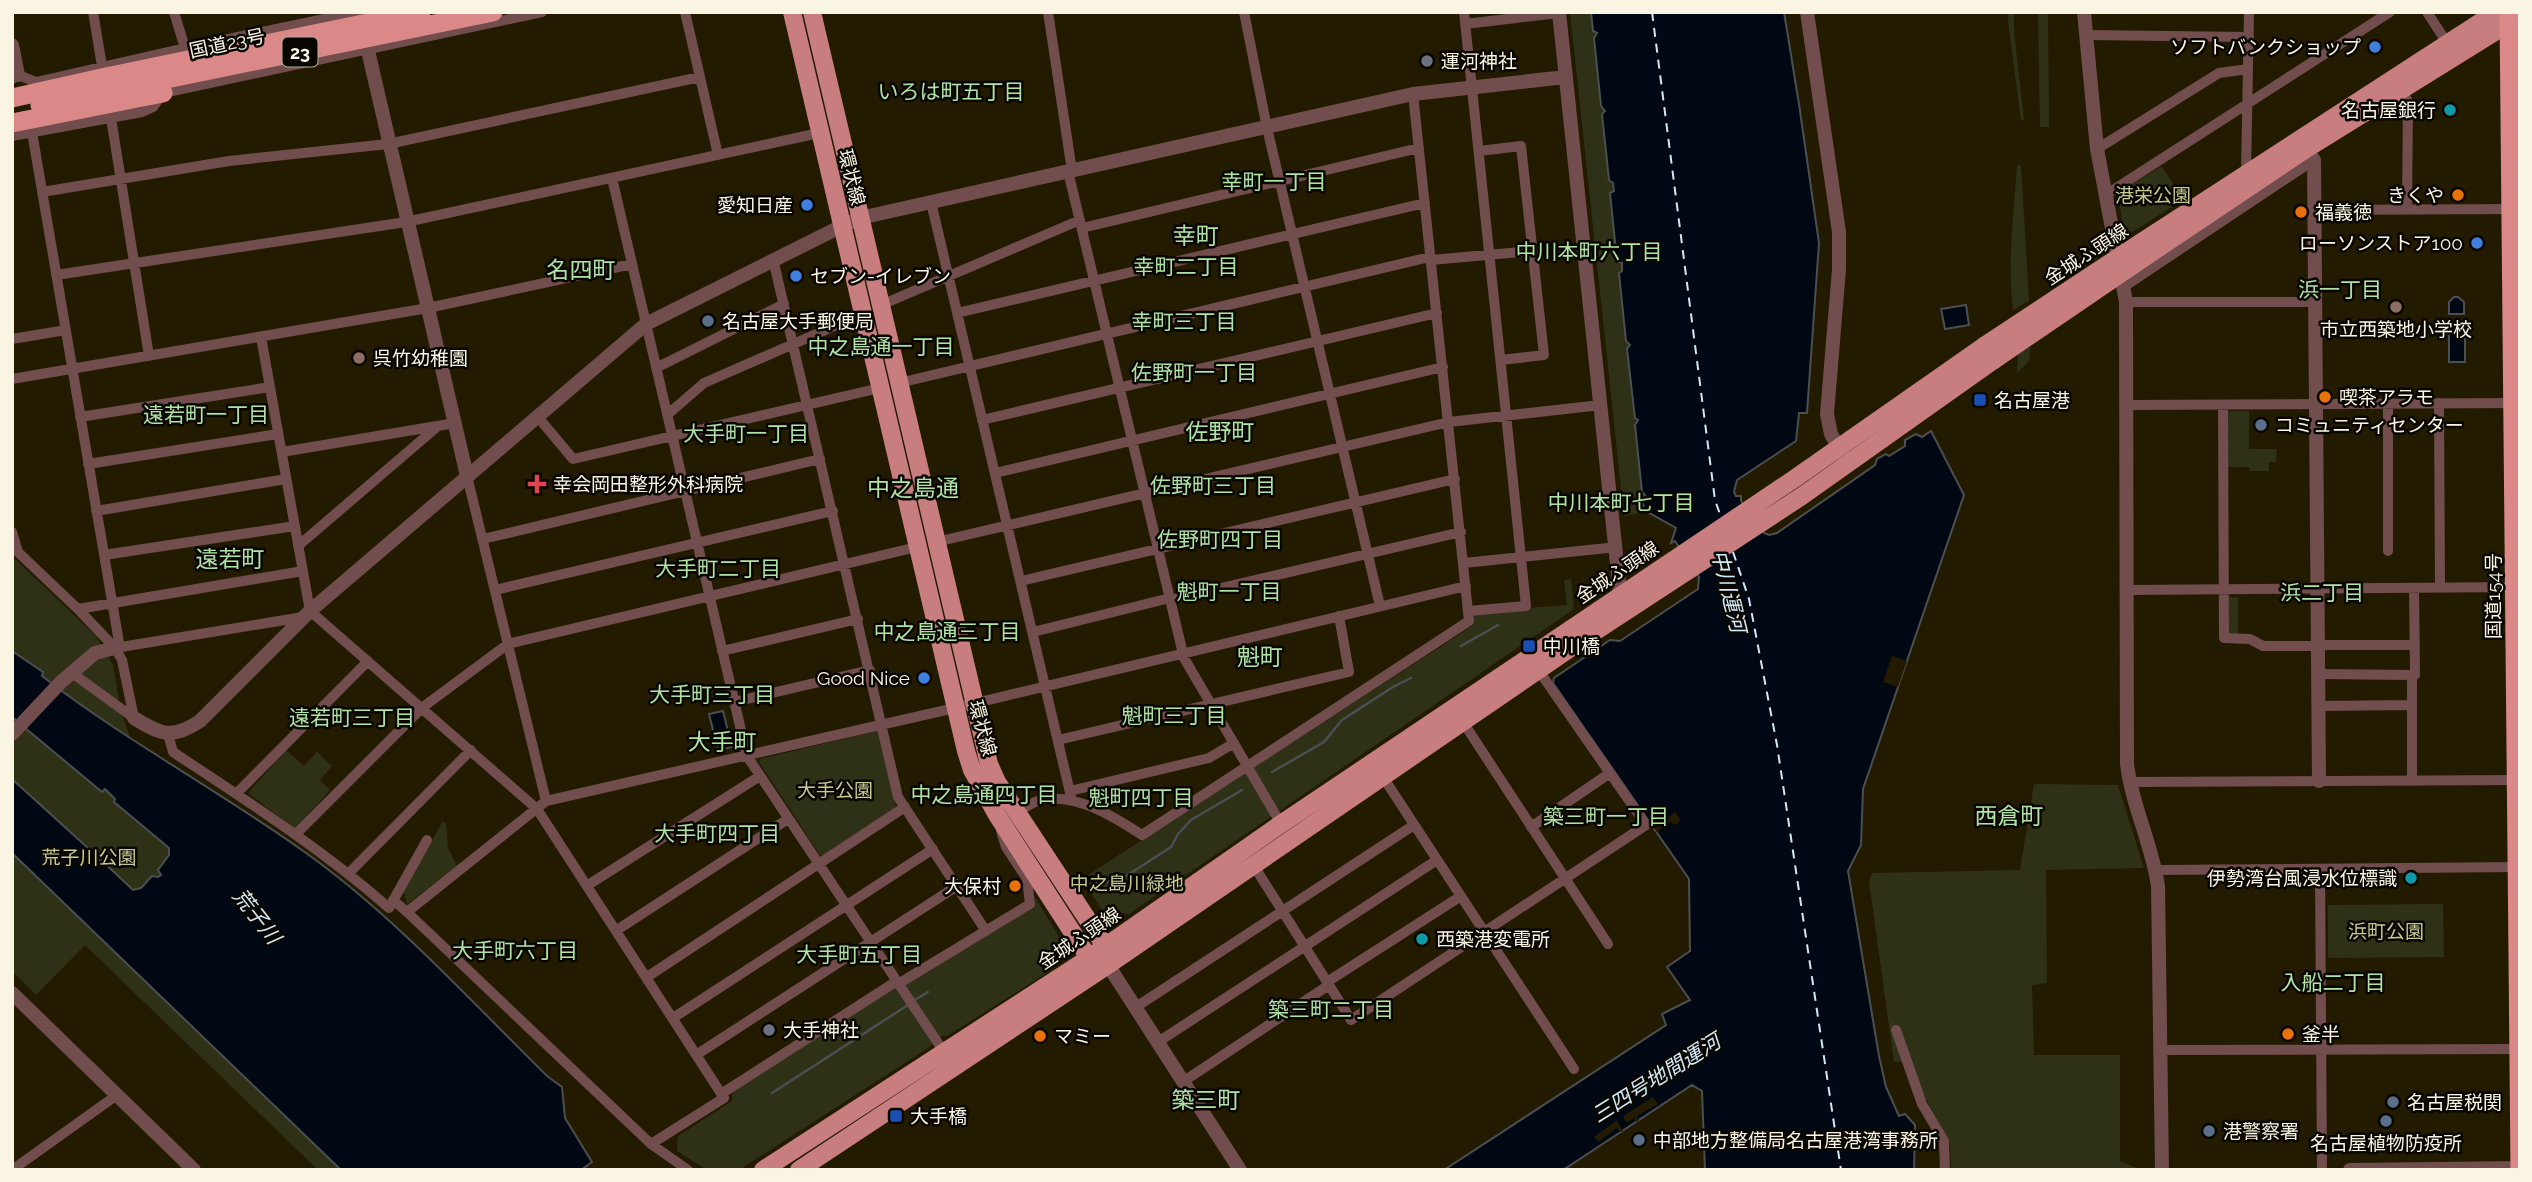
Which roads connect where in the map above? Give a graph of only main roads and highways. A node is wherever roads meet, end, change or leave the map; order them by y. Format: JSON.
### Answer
{"nodes":[{"id":1,"x":421,"y":12,"type":"edge"},
{"id":2,"x":493,"y":12,"type":"edge"},
{"id":3,"x":792,"y":12,"type":"edge"},
{"id":4,"x":812,"y":12,"type":"edge"},
{"id":5,"x":2508,"y":16,"type":"edge"},
{"id":6,"x":25,"y":87,"type":"edge"},
{"id":7,"x":163,"y":93,"type":"road end"},
{"id":8,"x":12,"y":98,"type":"edge"},
{"id":9,"x":12,"y":113,"type":"edge"},
{"id":10,"x":12,"y":123,"type":"edge"},
{"id":11,"x":2516,"y":209,"type":"edge"},
{"id":12,"x":2143,"y":250,"type":"junction"},
{"id":13,"x":2517,"y":403,"type":"edge"},
{"id":14,"x":1843,"y":455,"type":"junction"},
{"id":15,"x":1652,"y":583,"type":"junction"},
{"id":16,"x":2518,"y":587,"type":"edge"},
{"id":17,"x":1622,"y":603,"type":"junction"},
{"id":18,"x":2518,"y":867,"type":"edge"},
{"id":19,"x":1105,"y":946,"type":"junction"},
{"id":20,"x":1089,"y":958,"type":"junction"},
{"id":21,"x":1108,"y":965,"type":"junction"},
{"id":22,"x":2520,"y":1168,"type":"edge"},
{"id":23,"x":763,"y":1170,"type":"edge"},
{"id":24,"x":799,"y":1170,"type":"edge"}],
"edges":[{"from":1,"to":6,"type":"highway","name":"国道23号","number":"23","bridge":true},
{"from":2,"to":6,"type":"highway","name":"国道23号","number":"23","bridge":true},
{"from":3,"to":20,"type":"main road","name":"環状線"},
{"from":4,"to":19,"type":"main road","name":"環状線"},
{"from":5,"to":11,"type":"highway","name":"国道154号"},
{"from":5,"to":12,"type":"main road","name":"金城ふ頭線"},
{"from":5,"to":12,"type":"main road","name":"金城ふ頭線"},
{"from":6,"to":8,"type":"highway","name":"国道23号","number":"23"},
{"from":6,"to":9,"type":"highway","name":"国道23号","number":"23"},
{"from":7,"to":10,"type":"highway"},
{"from":11,"to":13,"type":"highway","name":"国道154号"},
{"from":12,"to":14,"type":"main road","name":"金城ふ頭線","bridge":true},
{"from":13,"to":16,"type":"highway","name":"国道154号"},
{"from":14,"to":15,"type":"main road","name":"金城ふ頭線"},
{"from":14,"to":15,"type":"main road","name":"金城ふ頭線"},
{"from":15,"to":17,"type":"main road","name":"金城ふ頭線"},
{"from":16,"to":18,"type":"highway","name":"国道154号"},
{"from":17,"to":19,"type":"main road","name":"金城ふ頭線"},
{"from":17,"to":21,"type":"main road","name":"金城ふ頭線"},
{"from":18,"to":22,"type":"highway","name":"国道154号"},
{"from":19,"to":20,"type":"main road","name":"金城ふ頭線"},
{"from":19,"to":21,"type":"main road","name":"環状線"},
{"from":20,"to":21,"type":"main road"},
{"from":20,"to":23,"type":"main road","name":"金城ふ頭線"},
{"from":21,"to":24,"type":"main road","name":"金城ふ頭線"}]}
